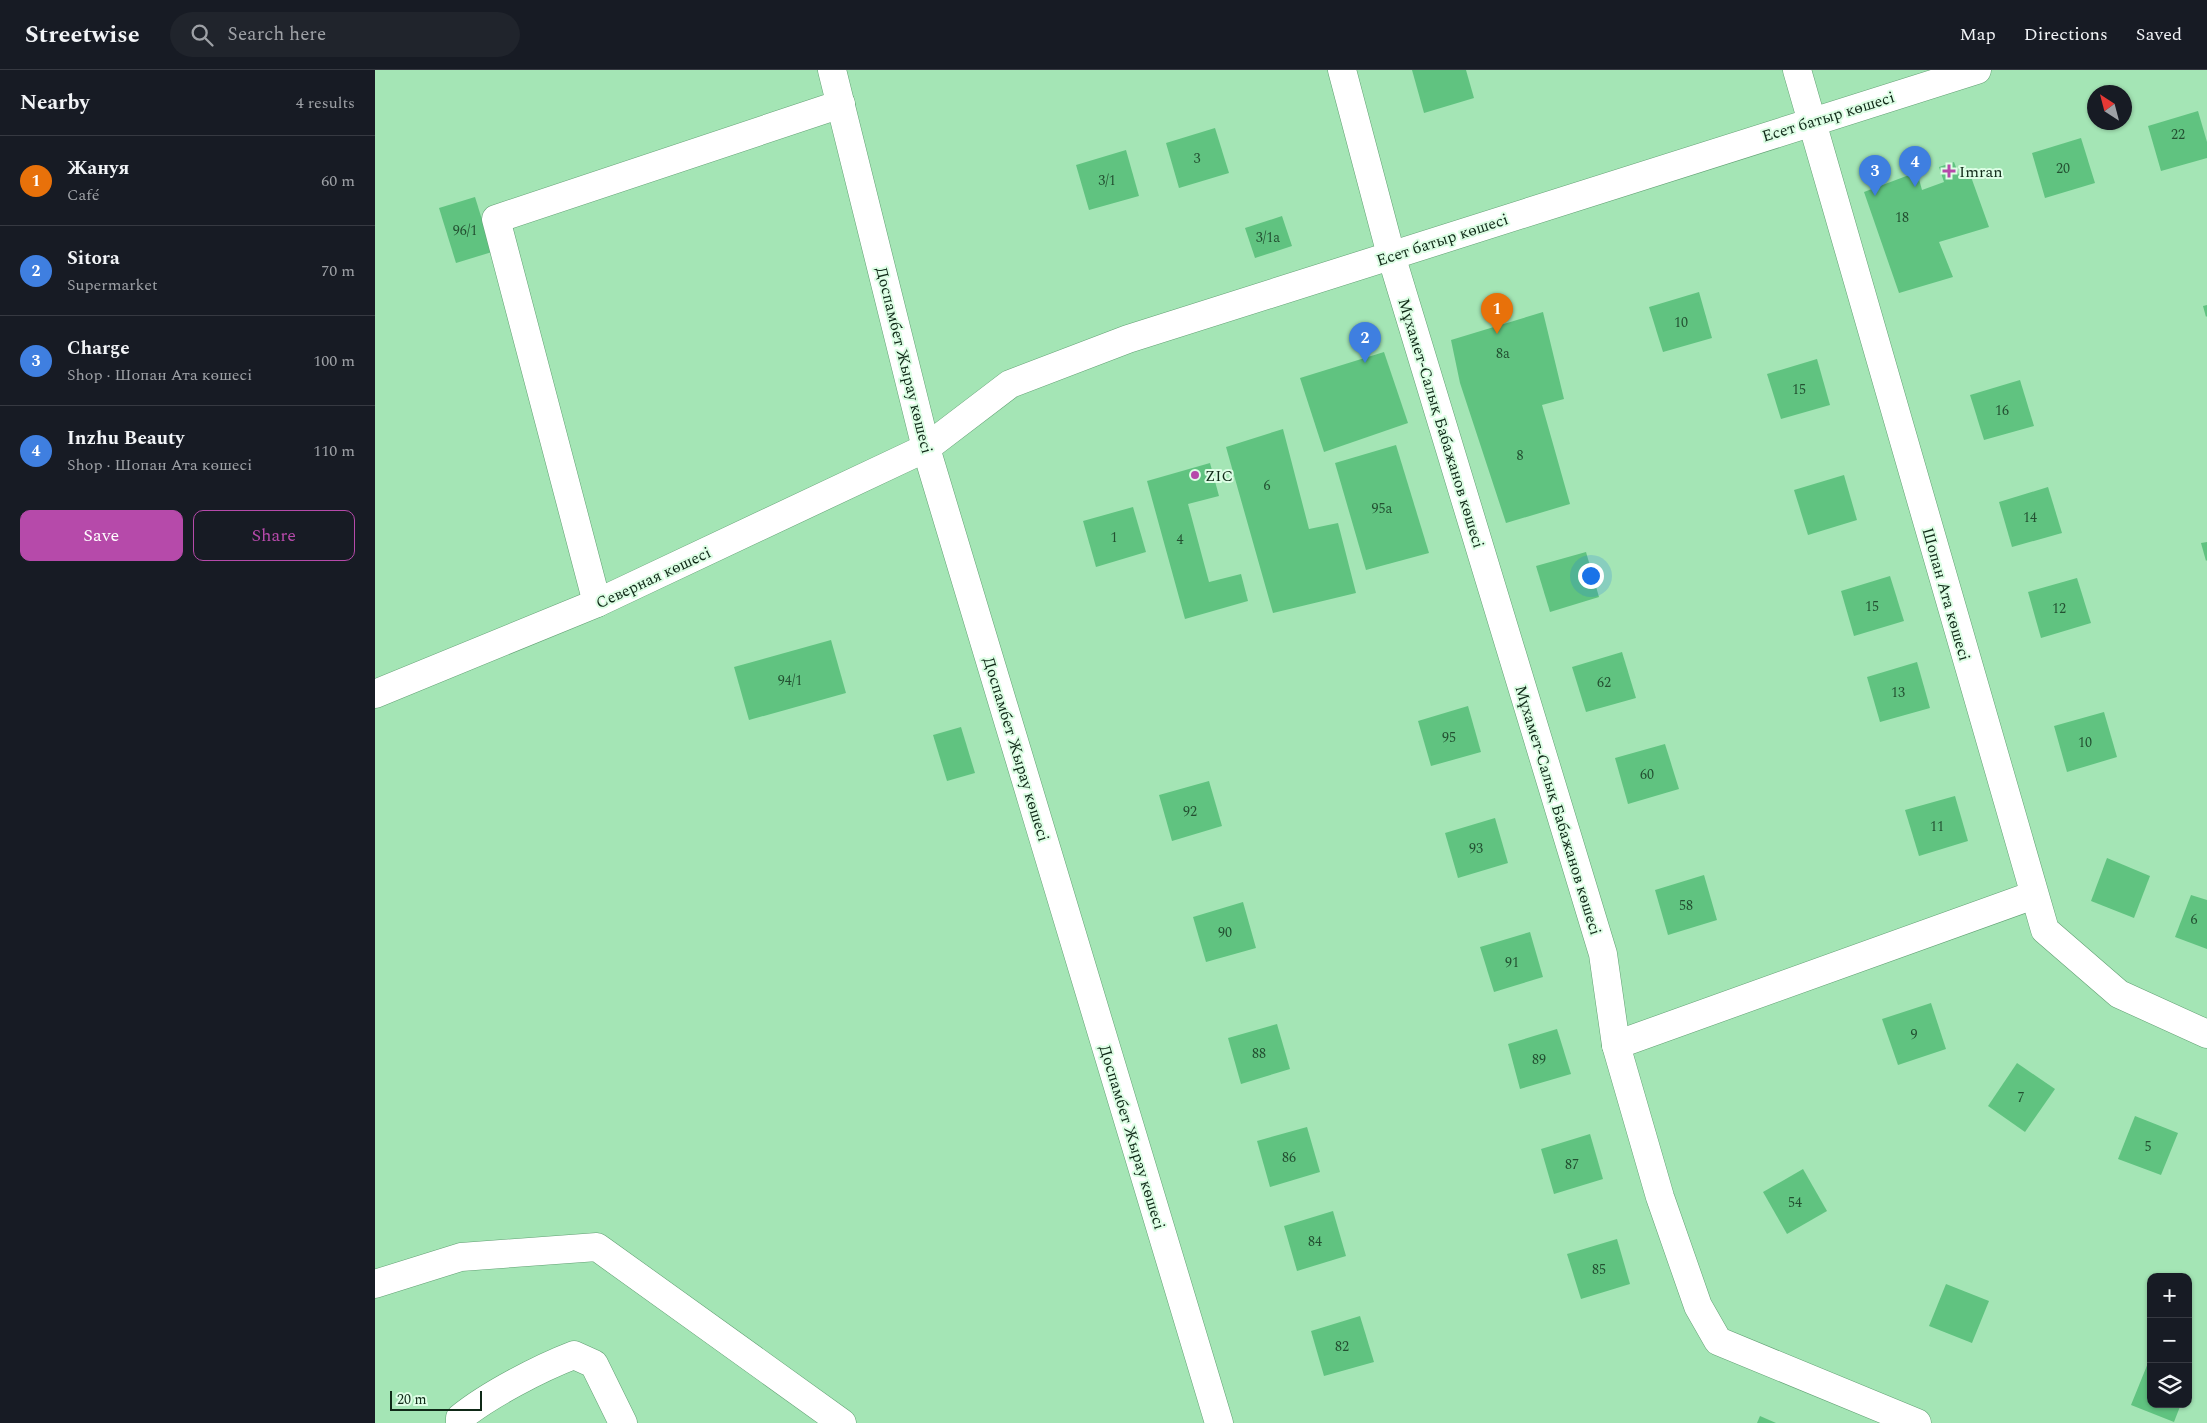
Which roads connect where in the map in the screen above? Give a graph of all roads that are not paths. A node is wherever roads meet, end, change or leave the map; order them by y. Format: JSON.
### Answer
{"nodes":[{"id":1,"x":831,"y":70,"type":"edge"},
{"id":2,"x":1342,"y":70,"type":"edge"},
{"id":3,"x":1797,"y":70,"type":"edge"},
{"id":4,"x":1977,"y":70,"type":"edge"},
{"id":5,"x":841,"y":104,"type":"junction"},
{"id":6,"x":1811,"y":121,"type":"junction"},
{"id":7,"x":1391,"y":255,"type":"junction"},
{"id":8,"x":926,"y":448,"type":"junction"},
{"id":9,"x":597,"y":603,"type":"junction"},
{"id":10,"x":375,"y":694,"type":"edge"},
{"id":11,"x":2034,"y":895,"type":"junction"},
{"id":12,"x":2207,"y":1034,"type":"edge"},
{"id":13,"x":1616,"y":1045,"type":"junction"},
{"id":14,"x":375,"y":1284,"type":"edge"},
{"id":15,"x":460,"y":1423,"type":"edge"},
{"id":16,"x":623,"y":1423,"type":"edge"},
{"id":17,"x":841,"y":1423,"type":"edge"},
{"id":18,"x":1219,"y":1423,"type":"edge"},
{"id":19,"x":1917,"y":1423,"type":"edge"}],
"edges":[{"from":1,"to":5,"type":"street","name":"Доспамбет Жырау көшесі"},
{"from":2,"to":7,"type":"street","name":"Мұхамет-Салық Бабажанов көшесі"},
{"from":3,"to":6,"type":"street","name":"Шопан Ата көшесі"},
{"from":4,"to":6,"type":"street","name":"Есет батыр көшесі"},
{"from":5,"to":8,"type":"street","name":"Доспамбет Жырау көшесі"},
{"from":5,"to":9,"type":"street"},
{"from":6,"to":7,"type":"street","name":"Есет батыр көшесі"},
{"from":6,"to":11,"type":"street","name":"Шопан Ата көшесі"},
{"from":7,"to":8,"type":"street","name":"Есет батыр көшесі"},
{"from":7,"to":13,"type":"street","name":"Мұхамет-Салық Бабажанов көшесі"},
{"from":8,"to":9,"type":"street","name":"Северная көшесі"},
{"from":8,"to":18,"type":"street","name":"Доспамбет Жырау көшесі"},
{"from":9,"to":10,"type":"street","name":"Северная көшесі"},
{"from":11,"to":12,"type":"street","name":"Шопан Ата көшесі"},
{"from":11,"to":13,"type":"street"},
{"from":13,"to":19,"type":"street","name":"Мұхамет-Салық Бабажанов көшесі"},
{"from":14,"to":17,"type":"street"},
{"from":15,"to":16,"type":"street"}]}
